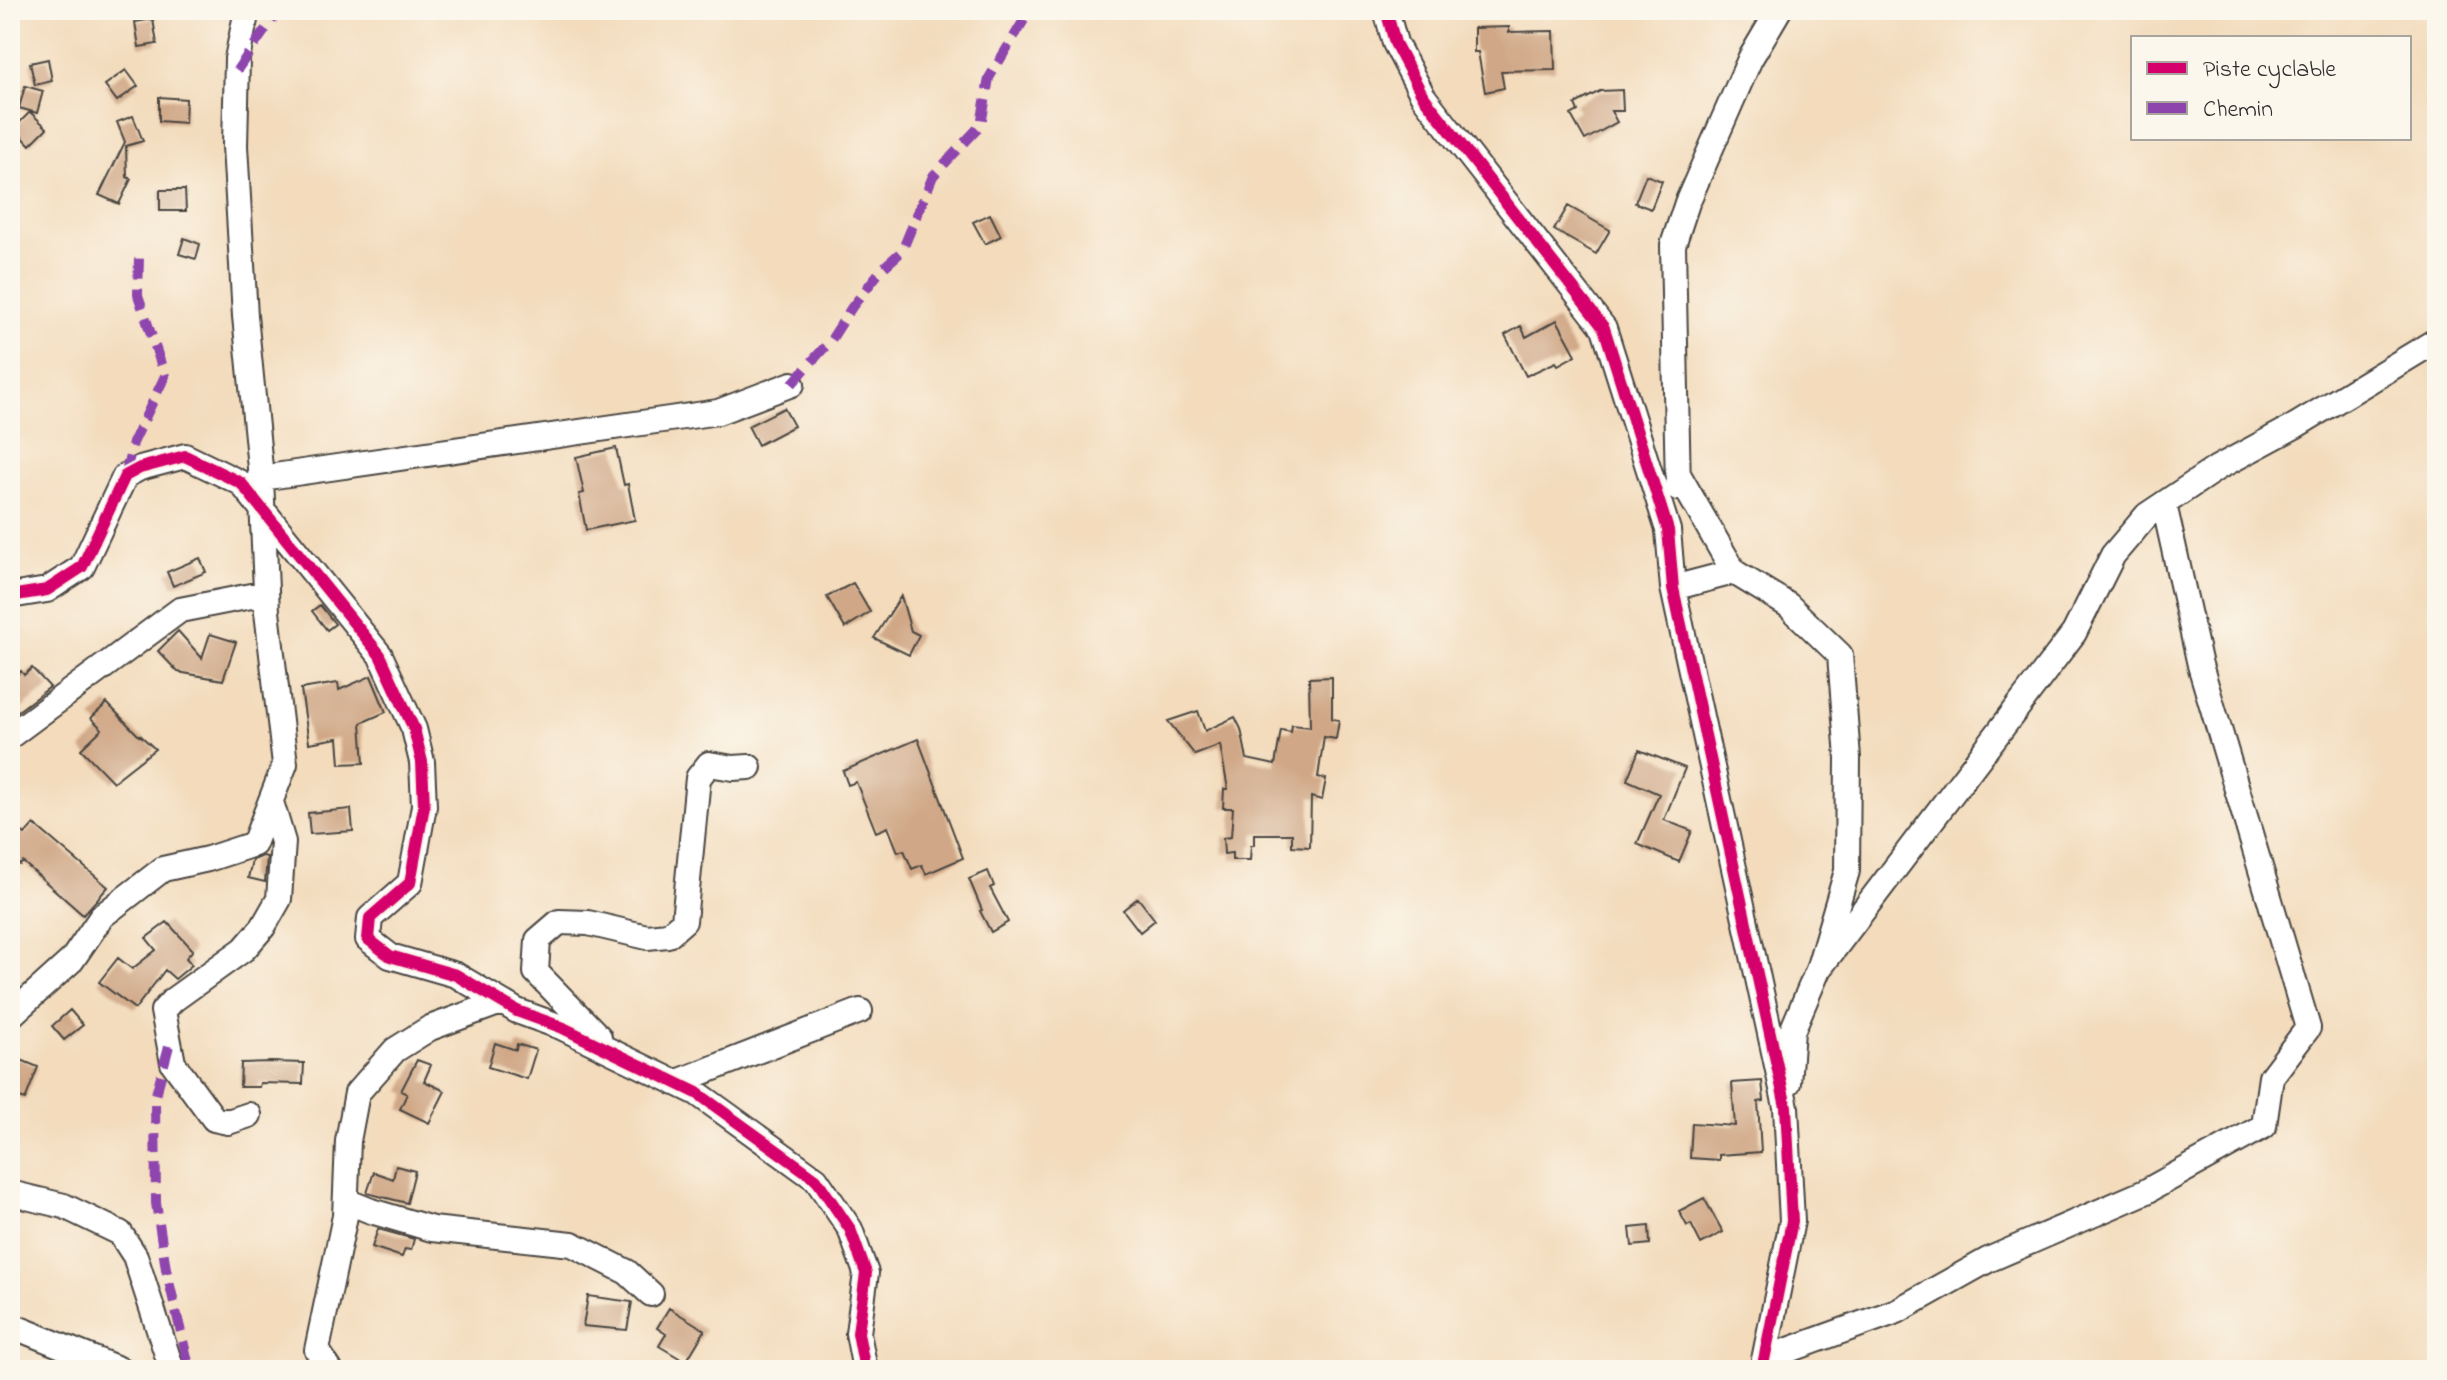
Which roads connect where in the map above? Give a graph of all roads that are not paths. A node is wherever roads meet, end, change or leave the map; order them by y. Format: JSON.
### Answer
{"nodes":[{"id":1,"x":247,"y":10,"type":"edge"},
{"id":2,"x":1386,"y":10,"type":"edge"},
{"id":3,"x":1779,"y":10,"type":"edge"},
{"id":4,"x":2437,"y":340,"type":"edge"},
{"id":5,"x":792,"y":384,"type":"dead end"},
{"id":6,"x":1678,"y":474,"type":"junction"},
{"id":7,"x":261,"y":478,"type":"junction"},
{"id":8,"x":2164,"y":504,"type":"junction"},
{"id":9,"x":262,"y":510,"type":"junction"},
{"id":10,"x":1668,"y":530,"type":"junction"},
{"id":11,"x":1734,"y":572,"type":"junction"},
{"id":12,"x":1673,"y":588,"type":"junction"},
{"id":13,"x":266,"y":593,"type":"junction"},
{"id":14,"x":10,"y":596,"type":"edge"},
{"id":15,"x":10,"y":736,"type":"edge"},
{"id":16,"x":749,"y":767,"type":"dead end"},
{"id":17,"x":271,"y":802,"type":"junction"},
{"id":18,"x":1818,"y":970,"type":"junction"},
{"id":19,"x":501,"y":1002,"type":"junction"},
{"id":20,"x":860,"y":1011,"type":"dead end"},
{"id":21,"x":10,"y":1016,"type":"edge"},
{"id":22,"x":618,"y":1055,"type":"junction"},
{"id":23,"x":675,"y":1083,"type":"junction"},
{"id":24,"x":1786,"y":1107,"type":"junction"},
{"id":25,"x":249,"y":1115,"type":"dead end"},
{"id":26,"x":10,"y":1193,"type":"edge"},
{"id":27,"x":346,"y":1201,"type":"junction"},
{"id":28,"x":651,"y":1294,"type":"dead end"},
{"id":29,"x":10,"y":1325,"type":"edge"},
{"id":30,"x":1763,"y":1365,"type":"edge"},
{"id":31,"x":121,"y":1370,"type":"edge"},
{"id":32,"x":172,"y":1370,"type":"edge"},
{"id":33,"x":330,"y":1370,"type":"edge"},
{"id":34,"x":865,"y":1370,"type":"edge"}],
"edges":[{"from":1,"to":7,"type":"street"},
{"from":2,"to":10,"type":"street"},
{"from":3,"to":6,"type":"street"},
{"from":4,"to":8,"type":"street"},
{"from":5,"to":7,"type":"street"},
{"from":6,"to":10,"type":"street"},
{"from":6,"to":11,"type":"street"},
{"from":7,"to":9,"type":"street"},
{"from":8,"to":18,"type":"street"},
{"from":8,"to":30,"type":"street"},
{"from":9,"to":13,"type":"street"},
{"from":9,"to":14,"type":"street"},
{"from":9,"to":19,"type":"street"},
{"from":10,"to":12,"type":"street"},
{"from":11,"to":12,"type":"street"},
{"from":11,"to":18,"type":"street"},
{"from":12,"to":24,"type":"street"},
{"from":13,"to":15,"type":"street"},
{"from":13,"to":17,"type":"street"},
{"from":16,"to":22,"type":"street"},
{"from":17,"to":21,"type":"street"},
{"from":17,"to":25,"type":"street"},
{"from":18,"to":24,"type":"street"},
{"from":19,"to":22,"type":"street"},
{"from":19,"to":27,"type":"street"},
{"from":20,"to":23,"type":"street"},
{"from":22,"to":23,"type":"street"},
{"from":23,"to":34,"type":"street"},
{"from":24,"to":30,"type":"street"},
{"from":26,"to":32,"type":"street"},
{"from":27,"to":28,"type":"street"},
{"from":27,"to":33,"type":"street"},
{"from":29,"to":31,"type":"street"}]}
